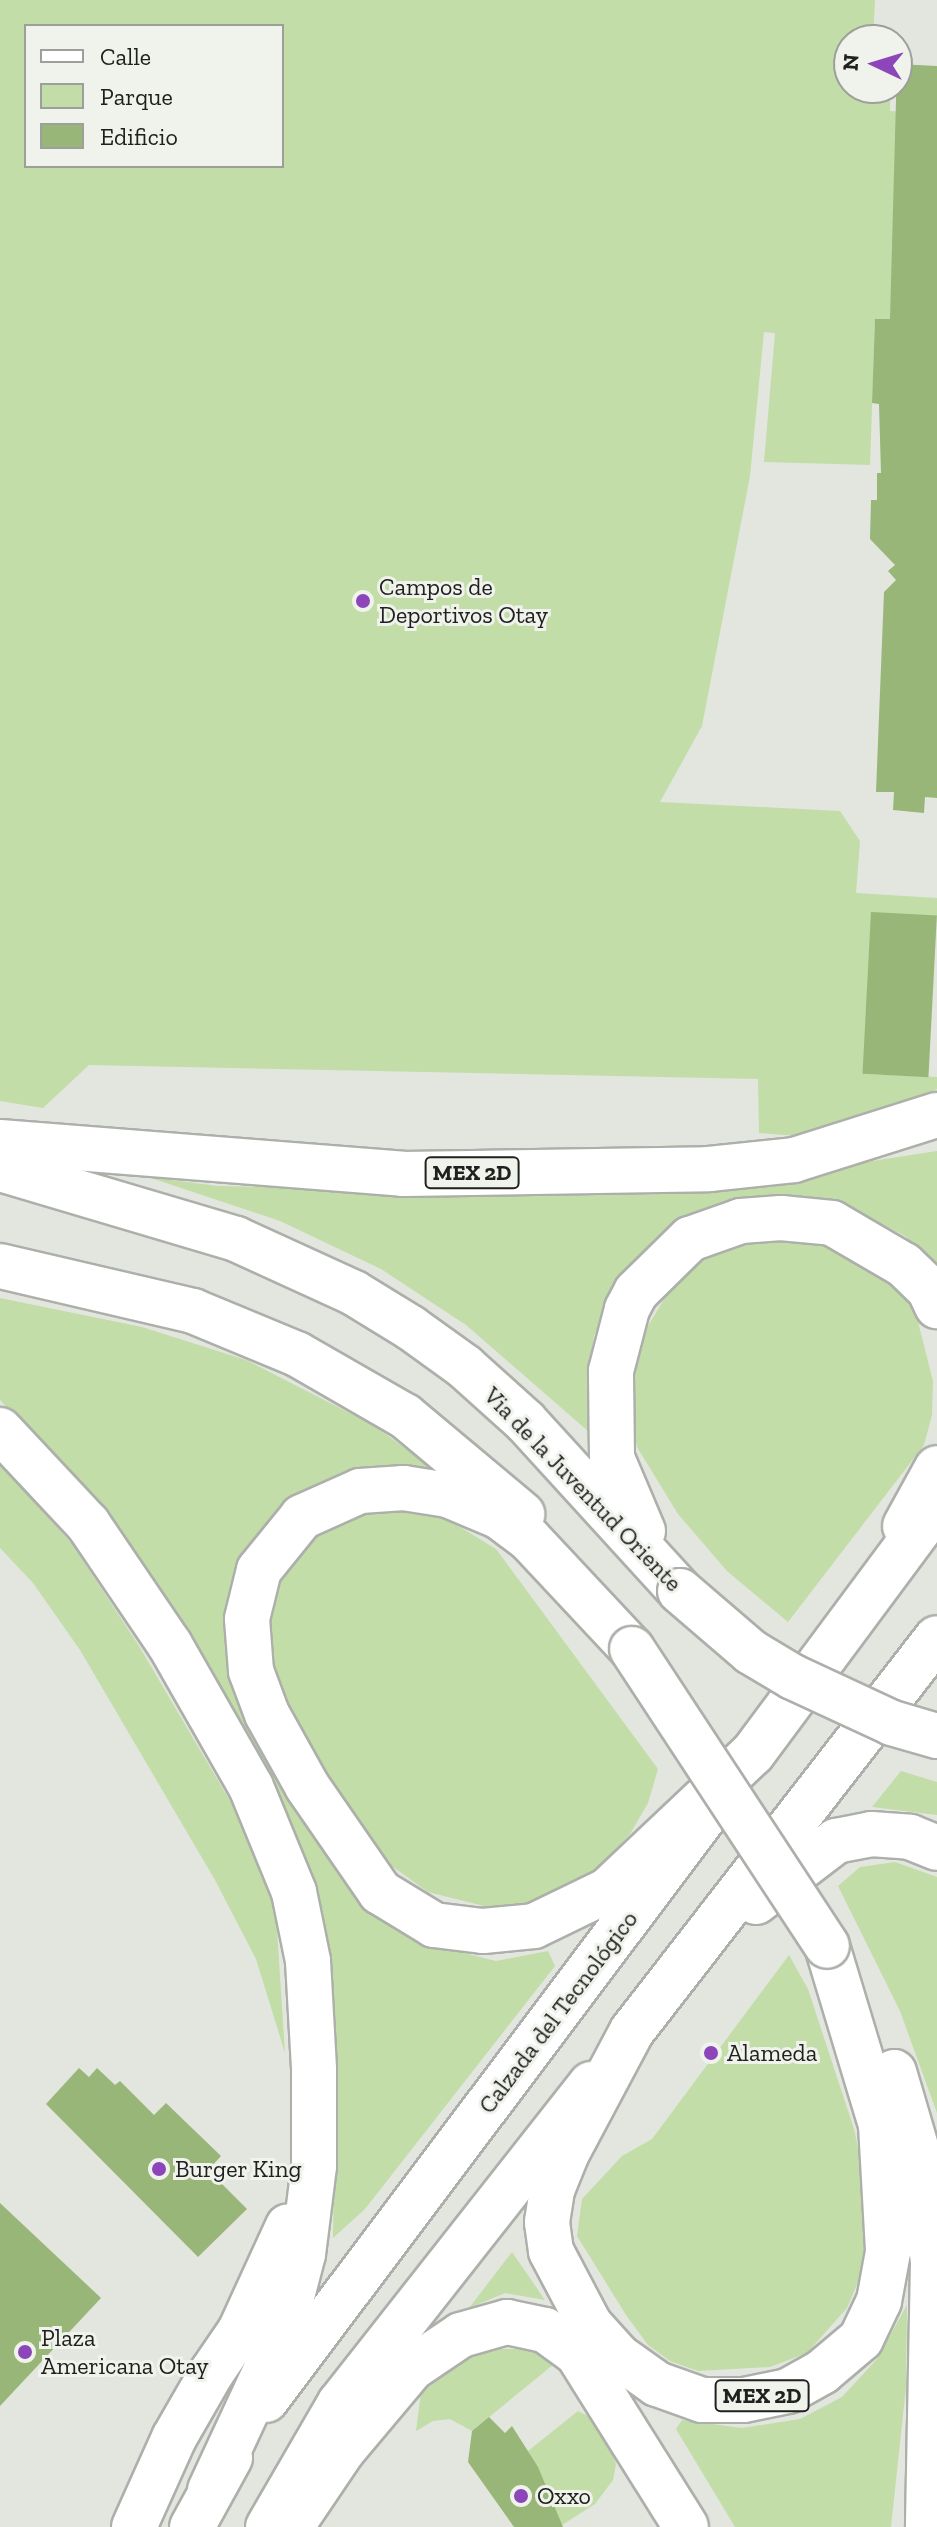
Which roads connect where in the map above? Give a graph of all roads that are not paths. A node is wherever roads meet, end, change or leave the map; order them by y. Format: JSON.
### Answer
{"nodes":[{"id":1,"x":937,"y":1115,"type":"edge"},
{"id":2,"x":0,"y":1142,"type":"edge"},
{"id":3,"x":0,"y":1169,"type":"edge"},
{"id":4,"x":0,"y":1266,"type":"edge"},
{"id":5,"x":937,"y":1306,"type":"edge"},
{"id":6,"x":0,"y":1430,"type":"edge"},
{"id":7,"x":937,"y":1468,"type":"edge"},
{"id":8,"x":937,"y":1505,"type":"edge"},
{"id":9,"x":680,"y":1591,"type":"junction"},
{"id":10,"x":937,"y":1638,"type":"edge"},
{"id":11,"x":835,"y":1641,"type":"junction"},
{"id":12,"x":632,"y":1649,"type":"junction"},
{"id":13,"x":937,"y":1736,"type":"edge"},
{"id":14,"x":753,"y":1753,"type":"junction"},
{"id":15,"x":937,"y":1848,"type":"edge"},
{"id":16,"x":827,"y":1946,"type":"junction"},
{"id":17,"x":683,"y":1967,"type":"junction"},
{"id":18,"x":632,"y":2031,"type":"junction"},
{"id":19,"x":314,"y":2070,"type":"junction"},
{"id":20,"x":432,"y":2178,"type":"junction"},
{"id":21,"x":295,"y":2293,"type":"junction"},
{"id":22,"x":240,"y":2331,"type":"junction"},
{"id":23,"x":201,"y":2508,"type":"edge"},
{"id":24,"x":134,"y":2527,"type":"edge"},
{"id":25,"x":268,"y":2527,"type":"edge"},
{"id":26,"x":291,"y":2527,"type":"edge"},
{"id":27,"x":686,"y":2527,"type":"edge"},
{"id":28,"x":928,"y":2527,"type":"edge"}],
"edges":[{"from":1,"to":2,"type":"main road","number":"MEX 2D"},
{"from":3,"to":9,"type":"main road","name":"Via de la Juventud Oriente"},
{"from":4,"to":12,"type":"main road","number":"MEX 2D"},
{"from":5,"to":9,"type":"main road"},
{"from":6,"to":19,"type":"main road"},
{"from":7,"to":11,"type":"main road"},
{"from":8,"to":11,"type":"main road","name":"Calzada del Tecnológico"},
{"from":9,"to":13,"type":"main road","name":"Via de la Juventud Oriente","bridge":true},
{"from":10,"to":17,"type":"main road","number":"MEX 2D"},
{"from":11,"to":14,"type":"main road","name":"Calzada del Tecnológico"},
{"from":12,"to":14,"type":"main road"},
{"from":12,"to":16,"type":"main road","number":"MEX 2D","bridge":true},
{"from":14,"to":20,"type":"main road","name":"Calzada del Tecnológico"},
{"from":15,"to":17,"type":"main road"},
{"from":16,"to":18,"type":"main road","number":"MEX 2D"},
{"from":16,"to":28,"type":"main road"},
{"from":17,"to":18,"type":"main road","number":"MEX 2D"},
{"from":18,"to":25,"type":"main road"},
{"from":19,"to":21,"type":"main road"},
{"from":19,"to":22,"type":"main road"},
{"from":20,"to":21,"type":"main road"},
{"from":20,"to":23,"type":"main road","name":"Calzada del Tecnológico"},
{"from":21,"to":22,"type":"main road"},
{"from":21,"to":23,"type":"main road"},
{"from":22,"to":24,"type":"main road"},
{"from":26,"to":27,"type":"main road"}]}
